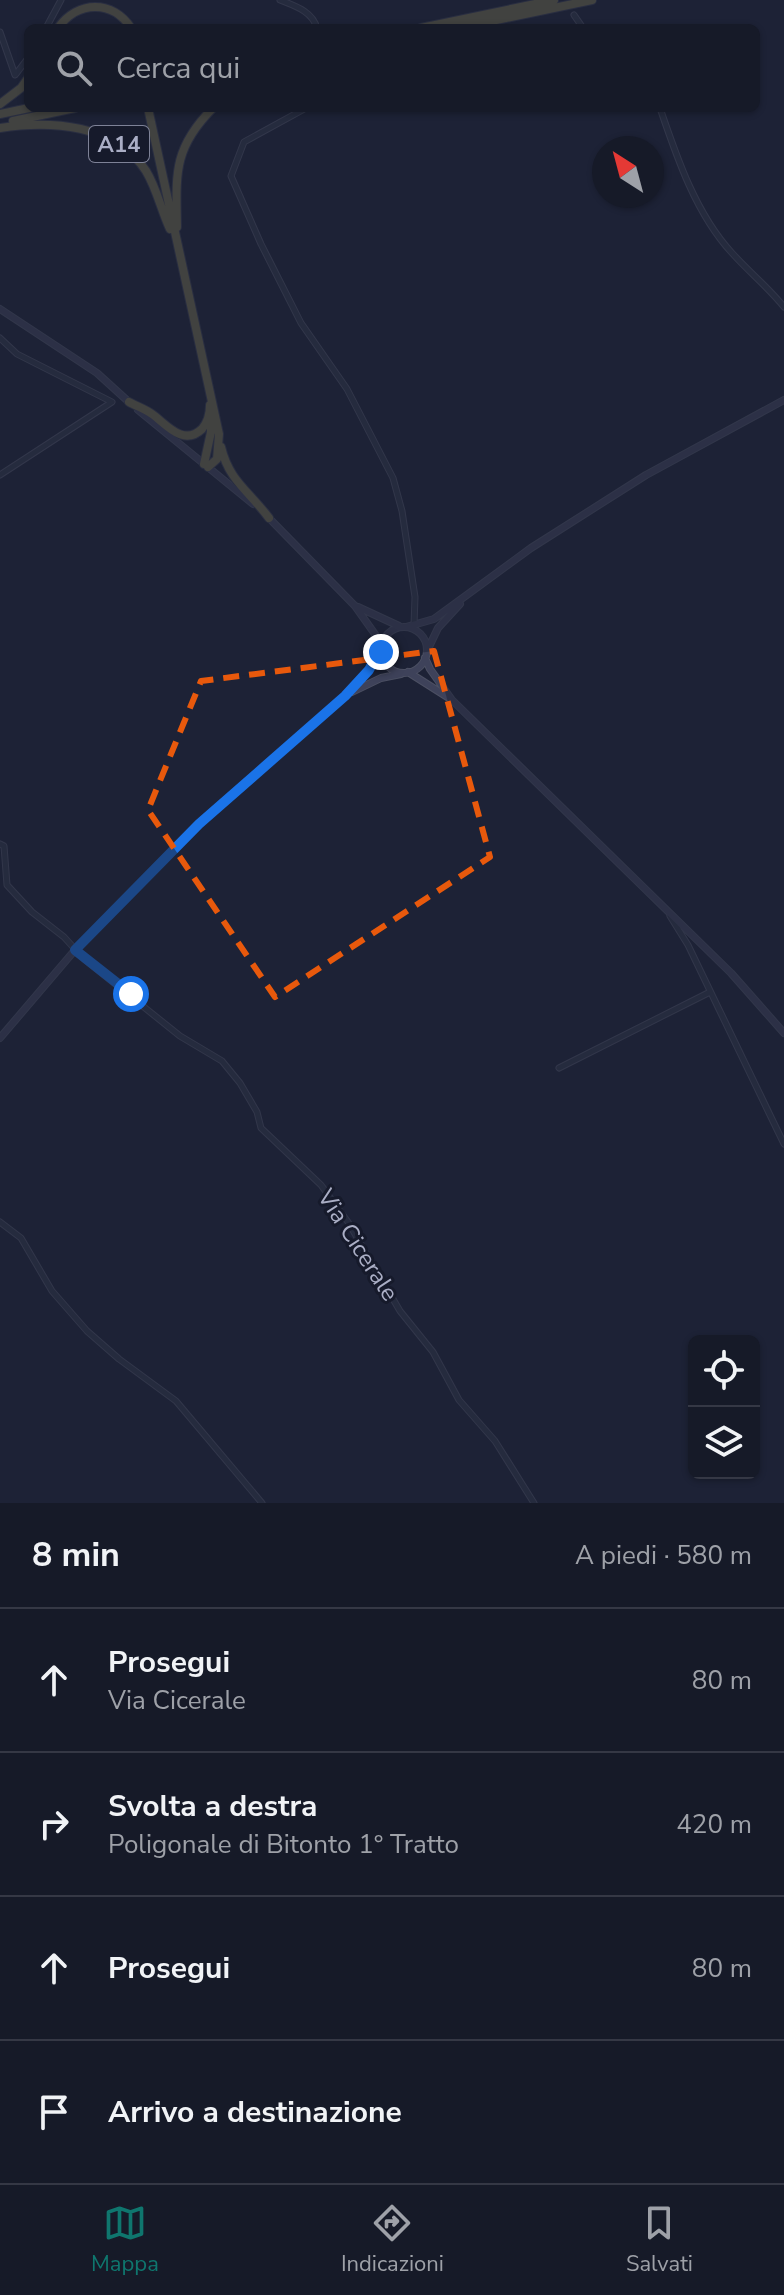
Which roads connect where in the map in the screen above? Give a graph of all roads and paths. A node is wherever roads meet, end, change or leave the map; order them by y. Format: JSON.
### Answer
{"nodes":[{"id":1,"x":61,"y":0,"type":"edge"},
{"id":2,"x":280,"y":0,"type":"edge"},
{"id":3,"x":554,"y":0,"type":"edge"},
{"id":4,"x":592,"y":0,"type":"edge"},
{"id":5,"x":574,"y":15,"type":"dead end"},
{"id":6,"x":48,"y":24,"type":"edge"},
{"id":7,"x":63,"y":24,"type":"edge"},
{"id":8,"x":129,"y":24,"type":"edge"},
{"id":9,"x":316,"y":24,"type":"edge"},
{"id":10,"x":440,"y":24,"type":"edge"},
{"id":11,"x":477,"y":24,"type":"edge"},
{"id":12,"x":580,"y":24,"type":"edge"},
{"id":13,"x":0,"y":32,"type":"edge"},
{"id":14,"x":24,"y":63,"type":"edge"},
{"id":15,"x":24,"y":84,"type":"edge"},
{"id":16,"x":0,"y":104,"type":"edge"},
{"id":17,"x":24,"y":109,"type":"edge"},
{"id":18,"x":58,"y":112,"type":"edge"},
{"id":19,"x":149,"y":112,"type":"edge"},
{"id":20,"x":209,"y":112,"type":"edge"},
{"id":21,"x":299,"y":112,"type":"edge"},
{"id":22,"x":662,"y":112,"type":"edge"},
{"id":23,"x":0,"y":114,"type":"edge"},
{"id":24,"x":0,"y":126,"type":"edge"},
{"id":25,"x":178,"y":248,"type":"junction"},
{"id":26,"x":784,"y":307,"type":"edge"},
{"id":27,"x":0,"y":309,"type":"edge"},
{"id":28,"x":0,"y":338,"type":"edge"},
{"id":29,"x":210,"y":396,"type":"junction"},
{"id":30,"x":784,"y":400,"type":"edge"},
{"id":31,"x":129,"y":402,"type":"junction"},
{"id":32,"x":210,"y":410,"type":"junction"},
{"id":33,"x":220,"y":441,"type":"junction"},
{"id":34,"x":206,"y":466,"type":"junction"},
{"id":35,"x":0,"y":475,"type":"edge"},
{"id":36,"x":269,"y":518,"type":"junction"},
{"id":37,"x":468,"y":595,"type":"junction"},
{"id":38,"x":355,"y":606,"type":"junction"},
{"id":39,"x":414,"y":625,"type":"junction"},
{"id":40,"x":403,"y":627,"type":"junction"},
{"id":41,"x":381,"y":645,"type":"junction"},
{"id":42,"x":426,"y":655,"type":"junction"},
{"id":43,"x":406,"y":673,"type":"junction"},
{"id":44,"x":345,"y":696,"type":"junction"},
{"id":45,"x":452,"y":700,"type":"junction"},
{"id":46,"x":0,"y":844,"type":"edge"},
{"id":47,"x":665,"y":908,"type":"junction"},
{"id":48,"x":75,"y":950,"type":"junction"},
{"id":49,"x":710,"y":992,"type":"junction"},
{"id":50,"x":784,"y":1033,"type":"edge"},
{"id":51,"x":0,"y":1038,"type":"edge"},
{"id":52,"x":559,"y":1068,"type":"dead end"},
{"id":53,"x":784,"y":1144,"type":"edge"},
{"id":54,"x":0,"y":1222,"type":"edge"},
{"id":55,"x":262,"y":1503,"type":"edge"},
{"id":56,"x":534,"y":1503,"type":"edge"}],
"edges":[{"from":1,"to":6,"type":"street"},
{"from":2,"to":9,"type":"street"},
{"from":3,"to":10,"type":"highway"},
{"from":4,"to":11,"type":"highway"},
{"from":5,"to":12,"type":"street"},
{"from":7,"to":8,"type":"highway"},
{"from":13,"to":14,"type":"street"},
{"from":15,"to":16,"type":"highway"},
{"from":17,"to":23,"type":"highway"},
{"from":18,"to":24,"type":"highway","number":"A14"},
{"from":19,"to":25,"type":"highway","number":"A14"},
{"from":20,"to":25,"type":"highway","number":"A14"},
{"from":21,"to":39,"type":"street"},
{"from":22,"to":26,"type":"street"},
{"from":24,"to":25,"type":"highway","number":"A14"},
{"from":25,"to":29,"type":"highway","number":"A14"},
{"from":27,"to":31,"type":"main road"},
{"from":28,"to":35,"type":"street"},
{"from":29,"to":32,"type":"highway"},
{"from":29,"to":33,"type":"highway"},
{"from":30,"to":37,"type":"main road"},
{"from":31,"to":32,"type":"highway"},
{"from":31,"to":34,"type":"main road"},
{"from":32,"to":34,"type":"highway"},
{"from":33,"to":34,"type":"highway"},
{"from":33,"to":36,"type":"highway"},
{"from":34,"to":36,"type":"main road"},
{"from":36,"to":38,"type":"main road"},
{"from":37,"to":39,"type":"main road"},
{"from":37,"to":42,"type":"main road"},
{"from":38,"to":40,"type":"main road"},
{"from":38,"to":41,"type":"main road"},
{"from":39,"to":40,"type":"main road"},
{"from":40,"to":41,"type":"main road"},
{"from":40,"to":42,"type":"main road"},
{"from":41,"to":43,"type":"main road"},
{"from":41,"to":44,"type":"main road"},
{"from":42,"to":43,"type":"main road"},
{"from":42,"to":45,"type":"main road"},
{"from":43,"to":44,"type":"main road"},
{"from":43,"to":45,"type":"main road"},
{"from":44,"to":48,"type":"main road"},
{"from":45,"to":47,"type":"main road"},
{"from":46,"to":48,"type":"street","name":"Via Cicerale"},
{"from":47,"to":49,"type":"street"},
{"from":47,"to":50,"type":"main road"},
{"from":48,"to":51,"type":"main road"},
{"from":48,"to":56,"type":"street","name":"Via Cicerale"},
{"from":49,"to":52,"type":"street"},
{"from":49,"to":53,"type":"street"},
{"from":54,"to":55,"type":"street"}]}
